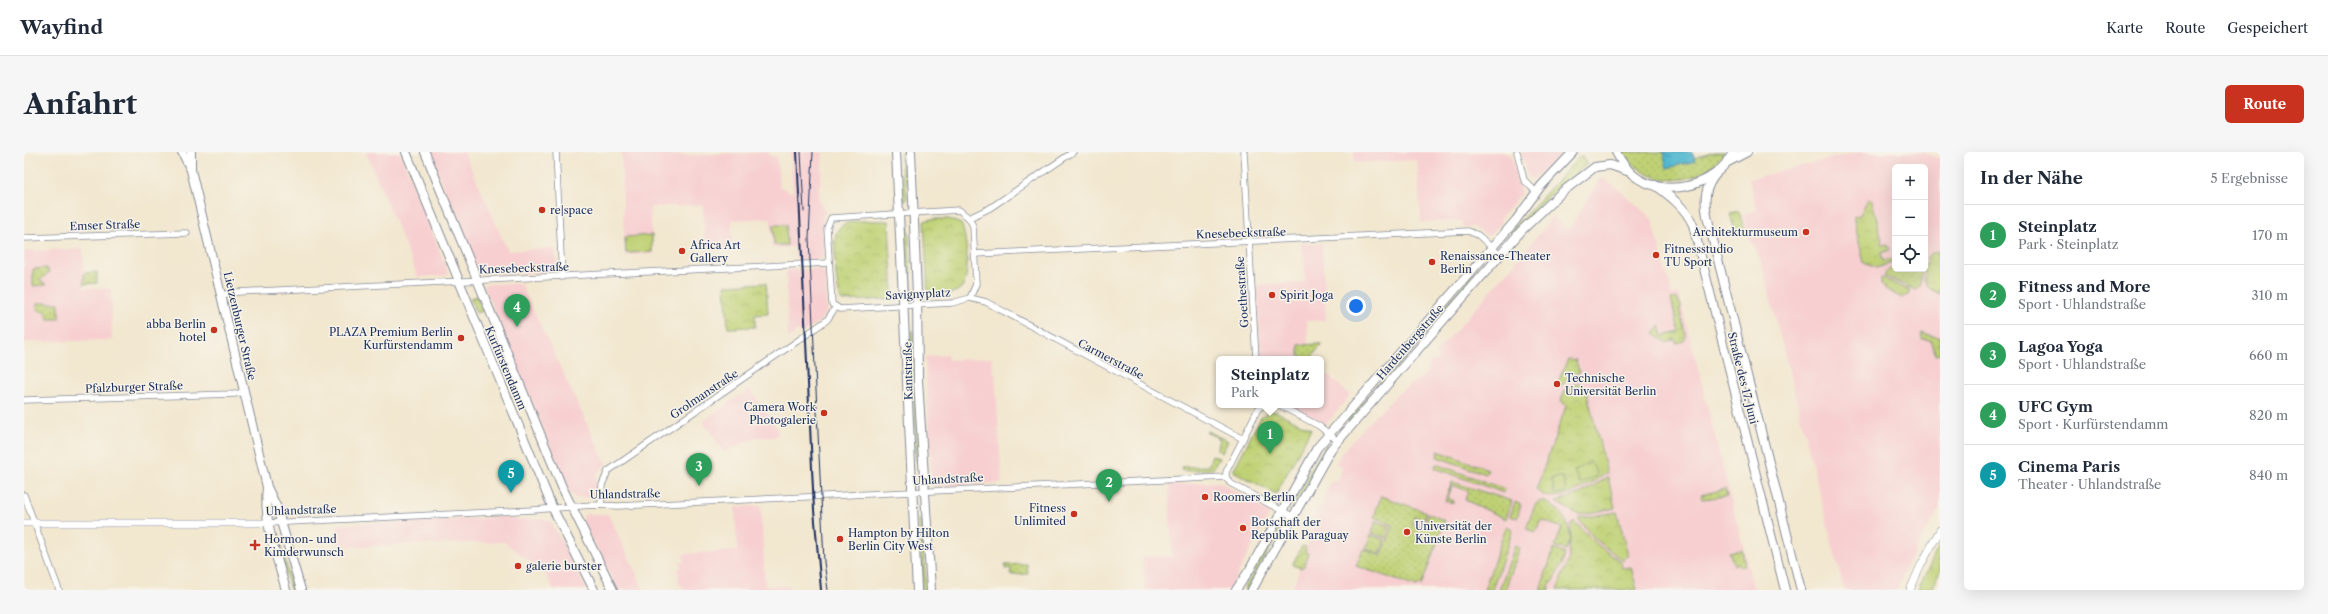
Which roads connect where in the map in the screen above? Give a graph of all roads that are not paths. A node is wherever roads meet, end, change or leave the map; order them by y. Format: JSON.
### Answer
{"nodes":[{"id":1,"x":182,"y":152,"type":"edge"},
{"id":2,"x":191,"y":152,"type":"edge"},
{"id":3,"x":406,"y":152,"type":"edge"},
{"id":4,"x":425,"y":152,"type":"edge"},
{"id":5,"x":556,"y":152,"type":"edge"},
{"id":6,"x":896,"y":152,"type":"edge"},
{"id":7,"x":911,"y":152,"type":"edge"},
{"id":8,"x":1073,"y":152,"type":"edge"},
{"id":9,"x":1244,"y":152,"type":"edge"},
{"id":10,"x":1517,"y":152,"type":"edge"},
{"id":11,"x":1573,"y":152,"type":"edge"},
{"id":12,"x":1616,"y":152,"type":"edge"},
{"id":13,"x":1733,"y":152,"type":"edge"},
{"id":14,"x":1747,"y":152,"type":"edge"},
{"id":15,"x":1728,"y":162,"type":"junction"},
{"id":16,"x":191,"y":170,"type":"junction"},
{"id":17,"x":1632,"y":174,"type":"junction"},
{"id":18,"x":1716,"y":174,"type":"junction"},
{"id":19,"x":1655,"y":185,"type":"junction"},
{"id":20,"x":1536,"y":192,"type":"junction"},
{"id":21,"x":898,"y":212,"type":"junction"},
{"id":22,"x":913,"y":212,"type":"junction"},
{"id":23,"x":969,"y":218,"type":"junction"},
{"id":24,"x":187,"y":233,"type":"dead end"},
{"id":25,"x":24,"y":238,"type":"edge"},
{"id":26,"x":1249,"y":243,"type":"junction"},
{"id":27,"x":1492,"y":248,"type":"junction"},
{"id":28,"x":975,"y":254,"type":"junction"},
{"id":29,"x":1500,"y":255,"type":"junction"},
{"id":30,"x":828,"y":263,"type":"junction"},
{"id":31,"x":562,"y":277,"type":"junction"},
{"id":32,"x":476,"y":280,"type":"junction"},
{"id":33,"x":458,"y":281,"type":"junction"},
{"id":34,"x":221,"y":295,"type":"junction"},
{"id":35,"x":970,"y":298,"type":"junction"},
{"id":36,"x":918,"y":304,"type":"junction"},
{"id":37,"x":904,"y":305,"type":"junction"},
{"id":38,"x":835,"y":308,"type":"junction"},
{"id":39,"x":1256,"y":356,"type":"edge"},
{"id":40,"x":244,"y":392,"type":"junction"},
{"id":41,"x":24,"y":400,"type":"edge"},
{"id":42,"x":1260,"y":408,"type":"edge"},
{"id":43,"x":1284,"y":408,"type":"edge"},
{"id":44,"x":1329,"y":434,"type":"junction"},
{"id":45,"x":1243,"y":439,"type":"junction"},
{"id":46,"x":1338,"y":441,"type":"junction"},
{"id":47,"x":1226,"y":477,"type":"junction"},
{"id":48,"x":267,"y":487,"type":"junction"},
{"id":49,"x":913,"y":492,"type":"junction"},
{"id":50,"x":926,"y":492,"type":"junction"},
{"id":51,"x":24,"y":495,"type":"edge"},
{"id":52,"x":602,"y":504,"type":"junction"},
{"id":53,"x":571,"y":506,"type":"junction"},
{"id":54,"x":553,"y":509,"type":"junction"},
{"id":55,"x":1282,"y":511,"type":"junction"},
{"id":56,"x":1292,"y":516,"type":"junction"},
{"id":57,"x":24,"y":523,"type":"edge"},
{"id":58,"x":34,"y":523,"type":"junction"},
{"id":59,"x":268,"y":523,"type":"junction"},
{"id":60,"x":281,"y":523,"type":"junction"},
{"id":61,"x":1940,"y":530,"type":"edge"},
{"id":62,"x":59,"y":590,"type":"edge"},
{"id":63,"x":286,"y":590,"type":"edge"},
{"id":64,"x":301,"y":590,"type":"edge"},
{"id":65,"x":594,"y":590,"type":"edge"},
{"id":66,"x":612,"y":590,"type":"edge"},
{"id":67,"x":917,"y":590,"type":"edge"},
{"id":68,"x":931,"y":590,"type":"edge"},
{"id":69,"x":1236,"y":590,"type":"edge"},
{"id":70,"x":1252,"y":590,"type":"edge"},
{"id":71,"x":1785,"y":590,"type":"edge"},
{"id":72,"x":1801,"y":590,"type":"edge"},
{"id":73,"x":1910,"y":590,"type":"edge"}],
"edges":[{"from":1,"to":16,"type":"main road","name":"Lietzenburger Straße"},
{"from":2,"to":16,"type":"main road","name":"Lietzenburger Straße"},
{"from":3,"to":33,"type":"main road","name":"Kurfürstendamm"},
{"from":4,"to":32,"type":"main road","name":"Kurfürstendamm"},
{"from":5,"to":31,"type":"street"},
{"from":6,"to":21,"type":"main road","name":"Kantstraße"},
{"from":7,"to":22,"type":"main road","name":"Kantstraße"},
{"from":8,"to":23,"type":"street"},
{"from":9,"to":26,"type":"street","name":"Goethestraße"},
{"from":10,"to":20,"type":"street"},
{"from":11,"to":20,"type":"main road","name":"Hardenbergstraße"},
{"from":12,"to":17,"type":"main road"},
{"from":13,"to":15,"type":"main road"},
{"from":14,"to":15,"type":"main road"},
{"from":15,"to":18,"type":"main road"},
{"from":16,"to":34,"type":"main road","name":"Lietzenburger Straße"},
{"from":17,"to":19,"type":"main road","name":"Hardenbergstraße"},
{"from":17,"to":29,"type":"main road","name":"Hardenbergstraße"},
{"from":18,"to":19,"type":"main road"},
{"from":18,"to":72,"type":"main road","name":"Straße des 17. Juni"},
{"from":19,"to":71,"type":"main road","name":"Straße des 17. Juni"},
{"from":20,"to":27,"type":"main road","name":"Hardenbergstraße"},
{"from":21,"to":22,"type":"street"},
{"from":21,"to":30,"type":"street"},
{"from":21,"to":37,"type":"main road","name":"Kantstraße"},
{"from":22,"to":23,"type":"street"},
{"from":22,"to":36,"type":"main road","name":"Kantstraße"},
{"from":23,"to":28,"type":"street"},
{"from":24,"to":25,"type":"street","name":"Emser Straße"},
{"from":26,"to":27,"type":"street","name":"Knesebeckstraße"},
{"from":26,"to":28,"type":"street","name":"Knesebeckstraße"},
{"from":26,"to":39,"type":"street","name":"Goethestraße"},
{"from":27,"to":29,"type":"street","name":"Knesebeckstraße"},
{"from":27,"to":44,"type":"main road","name":"Hardenbergstraße"},
{"from":28,"to":35,"type":"street"},
{"from":29,"to":46,"type":"main road","name":"Hardenbergstraße"},
{"from":30,"to":31,"type":"street","name":"Knesebeckstraße"},
{"from":30,"to":38,"type":"street"},
{"from":31,"to":32,"type":"street","name":"Knesebeckstraße"},
{"from":32,"to":33,"type":"street","name":"Knesebeckstraße"},
{"from":32,"to":53,"type":"main road","name":"Kurfürstendamm"},
{"from":33,"to":34,"type":"street","name":"Knesebeckstraße"},
{"from":33,"to":54,"type":"main road","name":"Kurfürstendamm"},
{"from":34,"to":40,"type":"main road","name":"Lietzenburger Straße"},
{"from":35,"to":36,"type":"street","name":"Savignyplatz"},
{"from":35,"to":45,"type":"street","name":"Carmerstraße"},
{"from":36,"to":37,"type":"street","name":"Savignyplatz"},
{"from":36,"to":50,"type":"main road","name":"Kantstraße"},
{"from":37,"to":38,"type":"street","name":"Savignyplatz"},
{"from":37,"to":49,"type":"main road","name":"Kantstraße"},
{"from":38,"to":52,"type":"street","name":"Grolmanstraße"},
{"from":40,"to":41,"type":"street","name":"Pfalzburger Straße"},
{"from":40,"to":48,"type":"main road","name":"Lietzenburger Straße"},
{"from":42,"to":45,"type":"street"},
{"from":43,"to":44,"type":"street"},
{"from":44,"to":46,"type":"street"},
{"from":44,"to":55,"type":"main road","name":"Hardenbergstraße"},
{"from":45,"to":47,"type":"street"},
{"from":46,"to":56,"type":"main road","name":"Hardenbergstraße"},
{"from":47,"to":50,"type":"street","name":"Uhlandstraße"},
{"from":47,"to":55,"type":"street"},
{"from":48,"to":59,"type":"main road","name":"Lietzenburger Straße"},
{"from":48,"to":60,"type":"main road","name":"Lietzenburger Straße"},
{"from":49,"to":50,"type":"street","name":"Uhlandstraße"},
{"from":49,"to":52,"type":"street","name":"Uhlandstraße"},
{"from":49,"to":67,"type":"main road","name":"Kantstraße"},
{"from":50,"to":68,"type":"main road","name":"Kantstraße"},
{"from":51,"to":58,"type":"street"},
{"from":52,"to":53,"type":"street","name":"Uhlandstraße"},
{"from":53,"to":54,"type":"street","name":"Uhlandstraße"},
{"from":53,"to":66,"type":"main road","name":"Kurfürstendamm"},
{"from":54,"to":60,"type":"street","name":"Uhlandstraße"},
{"from":54,"to":65,"type":"main road","name":"Kurfürstendamm"},
{"from":55,"to":56,"type":"street"},
{"from":55,"to":69,"type":"main road","name":"Hardenbergstraße"},
{"from":56,"to":70,"type":"main road","name":"Hardenbergstraße"},
{"from":57,"to":58,"type":"street","name":"Uhlandstraße"},
{"from":58,"to":59,"type":"street","name":"Uhlandstraße"},
{"from":58,"to":62,"type":"street"},
{"from":59,"to":60,"type":"street","name":"Uhlandstraße"},
{"from":59,"to":63,"type":"main road","name":"Lietzenburger Straße"},
{"from":60,"to":64,"type":"main road","name":"Lietzenburger Straße"},
{"from":61,"to":73,"type":"street"}]}
